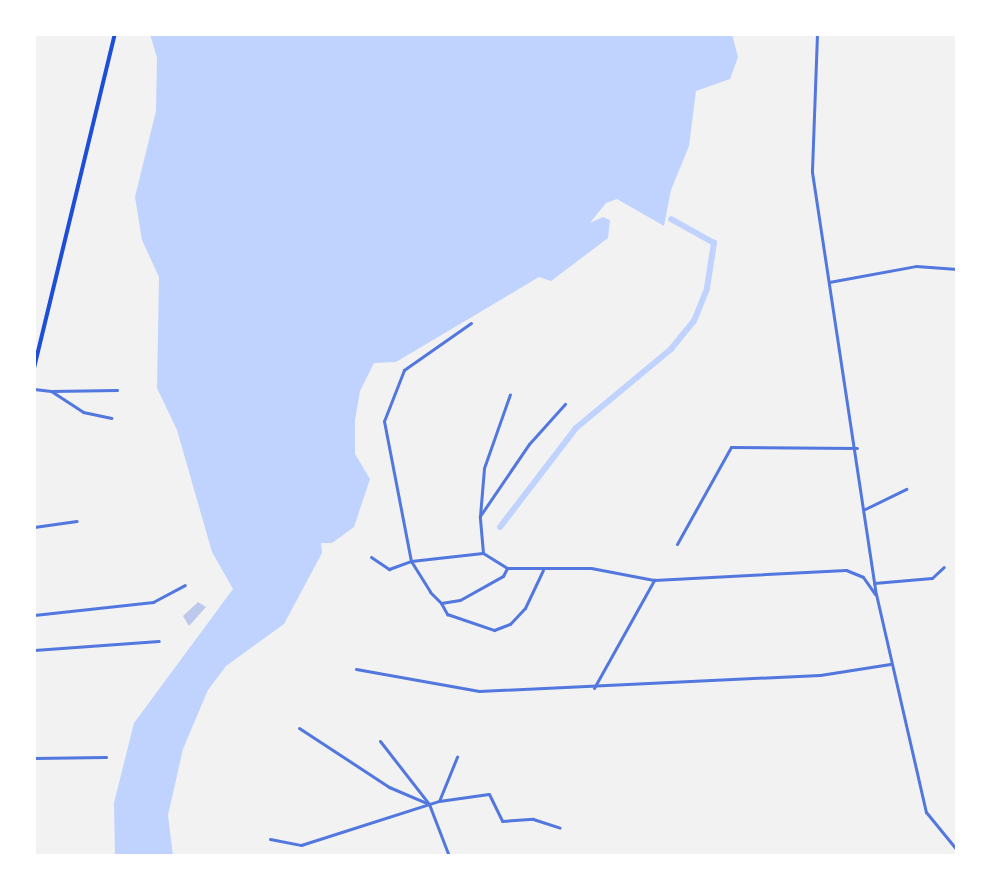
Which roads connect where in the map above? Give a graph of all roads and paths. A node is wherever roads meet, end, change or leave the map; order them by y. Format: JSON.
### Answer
{"nodes":[{"id":1,"x":115,"y":34,"type":"edge"},
{"id":2,"x":817,"y":34,"type":"edge"},
{"id":3,"x":957,"y":269,"type":"edge"},
{"id":4,"x":829,"y":282,"type":"junction"},
{"id":5,"x":471,"y":323,"type":"dead end"},
{"id":6,"x":37,"y":334,"type":"edge"},
{"id":7,"x":34,"y":368,"type":"edge"},
{"id":8,"x":34,"y":389,"type":"edge"},
{"id":9,"x":117,"y":390,"type":"dead end"},
{"id":10,"x":51,"y":391,"type":"junction"},
{"id":11,"x":510,"y":394,"type":"dead end"},
{"id":12,"x":565,"y":404,"type":"dead end"},
{"id":13,"x":111,"y":418,"type":"dead end"},
{"id":14,"x":857,"y":448,"type":"junction"},
{"id":15,"x":906,"y":489,"type":"dead end"},
{"id":16,"x":865,"y":509,"type":"junction"},
{"id":17,"x":480,"y":516,"type":"junction"},
{"id":18,"x":77,"y":521,"type":"dead end"},
{"id":19,"x":34,"y":527,"type":"edge"},
{"id":20,"x":677,"y":544,"type":"dead end"},
{"id":21,"x":483,"y":553,"type":"junction"},
{"id":22,"x":371,"y":557,"type":"dead end"},
{"id":23,"x":411,"y":561,"type":"junction"},
{"id":24,"x":944,"y":567,"type":"dead end"},
{"id":25,"x":507,"y":568,"type":"junction"},
{"id":26,"x":543,"y":570,"type":"junction"},
{"id":27,"x":654,"y":580,"type":"junction"},
{"id":28,"x":874,"y":583,"type":"junction"},
{"id":29,"x":185,"y":585,"type":"dead end"},
{"id":30,"x":876,"y":594,"type":"junction"},
{"id":31,"x":441,"y":603,"type":"junction"},
{"id":32,"x":34,"y":615,"type":"edge"},
{"id":33,"x":159,"y":641,"type":"dead end"},
{"id":34,"x":34,"y":650,"type":"edge"},
{"id":35,"x":890,"y":664,"type":"junction"},
{"id":36,"x":356,"y":669,"type":"dead end"},
{"id":37,"x":594,"y":688,"type":"junction"},
{"id":38,"x":299,"y":728,"type":"dead end"},
{"id":39,"x":380,"y":741,"type":"dead end"},
{"id":40,"x":106,"y":757,"type":"dead end"},
{"id":41,"x":457,"y":757,"type":"dead end"},
{"id":42,"x":34,"y":758,"type":"edge"},
{"id":43,"x":439,"y":801,"type":"junction"},
{"id":44,"x":429,"y":804,"type":"junction"},
{"id":45,"x":560,"y":828,"type":"dead end"},
{"id":46,"x":270,"y":839,"type":"dead end"},
{"id":47,"x":957,"y":850,"type":"edge"},
{"id":48,"x":449,"y":856,"type":"edge"}],
"edges":[{"from":1,"to":6,"type":"main road"},
{"from":2,"to":4,"type":"street"},
{"from":3,"to":4,"type":"street"},
{"from":4,"to":14,"type":"street"},
{"from":5,"to":23,"type":"street"},
{"from":6,"to":7,"type":"main road"},
{"from":8,"to":10,"type":"street"},
{"from":9,"to":10,"type":"street"},
{"from":10,"to":13,"type":"street"},
{"from":11,"to":17,"type":"street"},
{"from":12,"to":17,"type":"street"},
{"from":14,"to":16,"type":"street"},
{"from":14,"to":20,"type":"street"},
{"from":15,"to":16,"type":"street"},
{"from":16,"to":28,"type":"street"},
{"from":17,"to":21,"type":"street"},
{"from":18,"to":19,"type":"street"},
{"from":21,"to":23,"type":"street"},
{"from":21,"to":25,"type":"street"},
{"from":22,"to":23,"type":"street"},
{"from":23,"to":31,"type":"street"},
{"from":24,"to":28,"type":"street"},
{"from":25,"to":26,"type":"street"},
{"from":25,"to":31,"type":"street"},
{"from":26,"to":27,"type":"street"},
{"from":26,"to":31,"type":"street"},
{"from":27,"to":30,"type":"street"},
{"from":27,"to":37,"type":"street"},
{"from":28,"to":30,"type":"street"},
{"from":29,"to":32,"type":"street"},
{"from":30,"to":35,"type":"street"},
{"from":33,"to":34,"type":"street"},
{"from":35,"to":37,"type":"street"},
{"from":35,"to":47,"type":"street"},
{"from":36,"to":37,"type":"street"},
{"from":38,"to":44,"type":"street"},
{"from":39,"to":44,"type":"street"},
{"from":40,"to":42,"type":"street"},
{"from":41,"to":43,"type":"street"},
{"from":43,"to":44,"type":"street"},
{"from":43,"to":45,"type":"street"},
{"from":44,"to":46,"type":"street"},
{"from":44,"to":48,"type":"street"}]}
